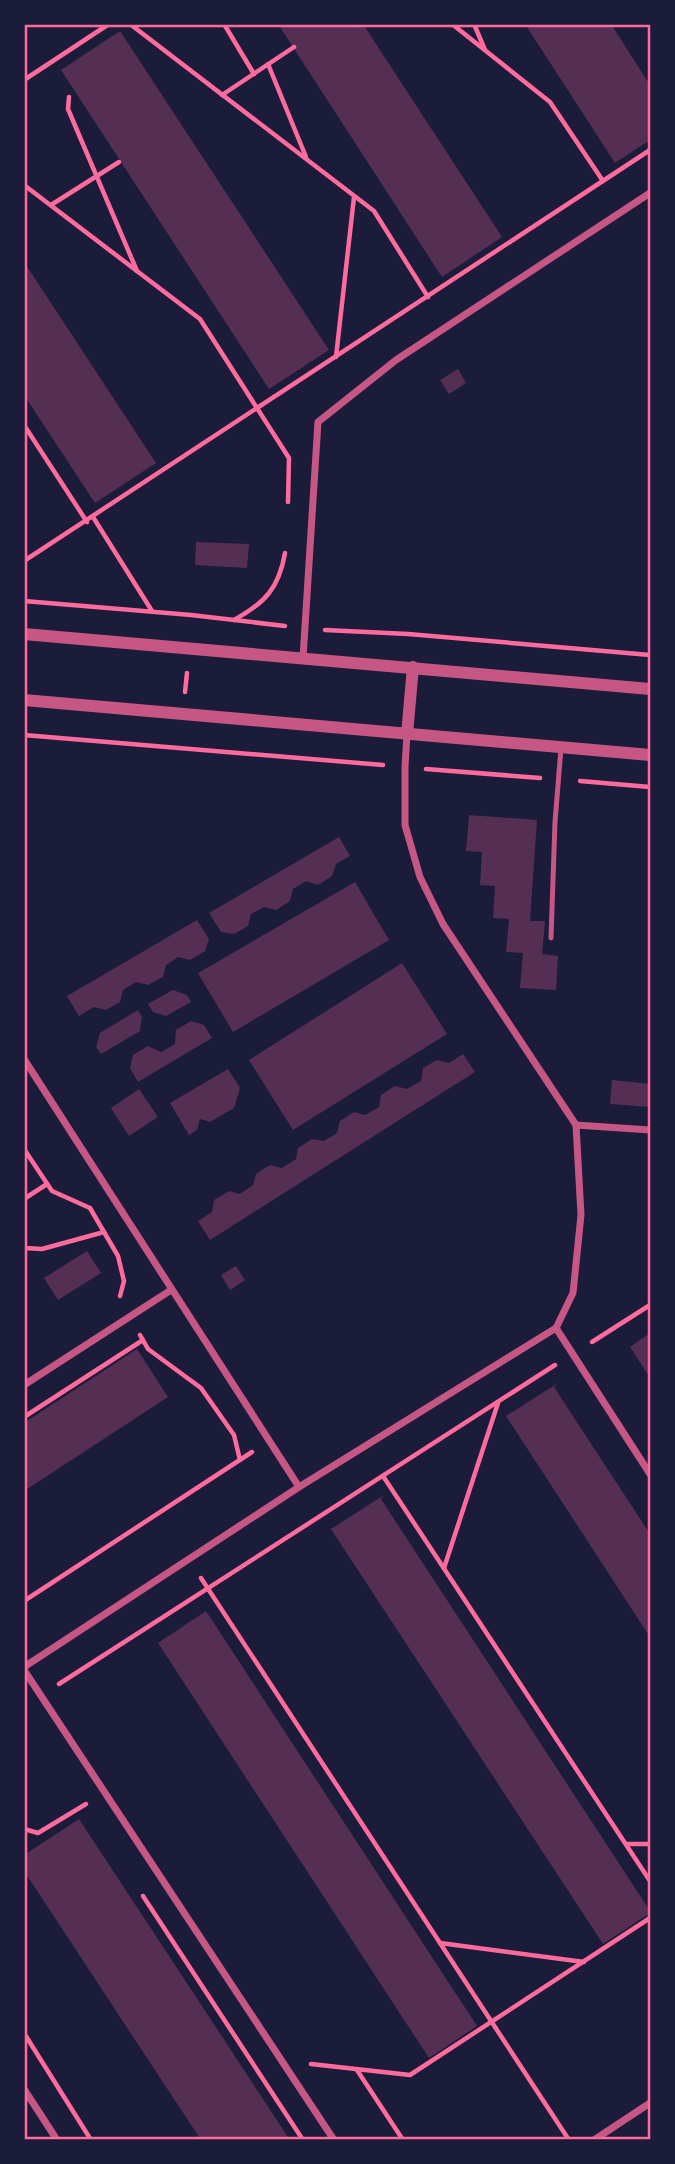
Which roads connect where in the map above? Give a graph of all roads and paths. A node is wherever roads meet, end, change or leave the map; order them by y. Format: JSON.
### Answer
{"nodes":[{"id":1,"x":109,"y":24,"type":"edge"},
{"id":2,"x":130,"y":24,"type":"edge"},
{"id":3,"x":224,"y":24,"type":"edge"},
{"id":4,"x":452,"y":24,"type":"edge"},
{"id":5,"x":474,"y":24,"type":"edge"},
{"id":6,"x":294,"y":47,"type":"dead end"},
{"id":7,"x":486,"y":51,"type":"junction"},
{"id":8,"x":268,"y":64,"type":"junction"},
{"id":9,"x":254,"y":74,"type":"junction"},
{"id":10,"x":24,"y":80,"type":"edge"},
{"id":11,"x":222,"y":95,"type":"junction"},
{"id":12,"x":69,"y":97,"type":"dead end"},
{"id":13,"x":650,"y":150,"type":"edge"},
{"id":14,"x":307,"y":160,"type":"junction"},
{"id":15,"x":119,"y":162,"type":"dead end"},
{"id":16,"x":96,"y":177,"type":"junction"},
{"id":17,"x":603,"y":181,"type":"junction"},
{"id":18,"x":24,"y":185,"type":"edge"},
{"id":19,"x":650,"y":192,"type":"edge"},
{"id":20,"x":354,"y":196,"type":"junction"},
{"id":21,"x":51,"y":205,"type":"junction"},
{"id":22,"x":137,"y":272,"type":"junction"},
{"id":23,"x":428,"y":297,"type":"junction"},
{"id":24,"x":336,"y":357,"type":"junction"},
{"id":25,"x":258,"y":408,"type":"junction"},
{"id":26,"x":24,"y":425,"type":"edge"},
{"id":27,"x":287,"y":513,"type":"dead end"},
{"id":28,"x":93,"y":517,"type":"junction"},
{"id":29,"x":86,"y":522,"type":"junction"},
{"id":30,"x":285,"y":551,"type":"dead end"},
{"id":31,"x":24,"y":561,"type":"edge"},
{"id":32,"x":24,"y":601,"type":"edge"},
{"id":33,"x":153,"y":612,"type":"junction"},
{"id":34,"x":234,"y":620,"type":"junction"},
{"id":35,"x":304,"y":628,"type":"junction"},
{"id":36,"x":24,"y":634,"type":"edge"},
{"id":37,"x":650,"y":655,"type":"edge"},
{"id":38,"x":303,"y":658,"type":"junction"},
{"id":39,"x":413,"y":667,"type":"junction"},
{"id":40,"x":187,"y":668,"type":"dead end"},
{"id":41,"x":650,"y":689,"type":"edge"},
{"id":42,"x":185,"y":694,"type":"dead end"},
{"id":43,"x":24,"y":700,"type":"edge"},
{"id":44,"x":407,"y":734,"type":"junction"},
{"id":45,"x":24,"y":735,"type":"edge"},
{"id":46,"x":561,"y":748,"type":"junction"},
{"id":47,"x":650,"y":755,"type":"edge"},
{"id":48,"x":405,"y":767,"type":"junction"},
{"id":49,"x":558,"y":779,"type":"junction"},
{"id":50,"x":650,"y":787,"type":"edge"},
{"id":51,"x":551,"y":938,"type":"dead end"},
{"id":52,"x":24,"y":1059,"type":"edge"},
{"id":53,"x":576,"y":1125,"type":"junction"},
{"id":54,"x":650,"y":1130,"type":"edge"},
{"id":55,"x":24,"y":1149,"type":"edge"},
{"id":56,"x":47,"y":1184,"type":"junction"},
{"id":57,"x":24,"y":1199,"type":"edge"},
{"id":58,"x":115,"y":1202,"type":"junction"},
{"id":59,"x":90,"y":1208,"type":"junction"},
{"id":60,"x":104,"y":1232,"type":"junction"},
{"id":61,"x":24,"y":1248,"type":"edge"},
{"id":62,"x":171,"y":1290,"type":"junction"},
{"id":63,"x":650,"y":1305,"type":"edge"},
{"id":64,"x":129,"y":1317,"type":"junction"},
{"id":65,"x":556,"y":1328,"type":"junction"},
{"id":66,"x":143,"y":1339,"type":"junction"},
{"id":67,"x":573,"y":1354,"type":"junction"},
{"id":68,"x":24,"y":1385,"type":"edge"},
{"id":69,"x":498,"y":1402,"type":"junction"},
{"id":70,"x":24,"y":1417,"type":"edge"},
{"id":71,"x":269,"y":1441,"type":"junction"},
{"id":72,"x":240,"y":1460,"type":"junction"},
{"id":73,"x":650,"y":1474,"type":"edge"},
{"id":74,"x":383,"y":1476,"type":"junction"},
{"id":75,"x":299,"y":1487,"type":"junction"},
{"id":76,"x":189,"y":1559,"type":"junction"},
{"id":77,"x":444,"y":1568,"type":"junction"},
{"id":78,"x":208,"y":1587,"type":"junction"},
{"id":79,"x":24,"y":1601,"type":"edge"},
{"id":80,"x":24,"y":1669,"type":"edge"},
{"id":81,"x":42,"y":1696,"type":"junction"},
{"id":82,"x":86,"y":1804,"type":"dead end"},
{"id":83,"x":24,"y":1829,"type":"edge"},
{"id":84,"x":626,"y":1844,"type":"junction"},
{"id":85,"x":650,"y":1844,"type":"edge"},
{"id":86,"x":650,"y":1881,"type":"edge"},
{"id":87,"x":650,"y":1918,"type":"edge"},
{"id":88,"x":440,"y":1942,"type":"junction"},
{"id":89,"x":585,"y":1962,"type":"junction"},
{"id":90,"x":492,"y":2023,"type":"junction"},
{"id":91,"x":24,"y":2034,"type":"edge"},
{"id":92,"x":286,"y":2066,"type":"junction"},
{"id":93,"x":356,"y":2069,"type":"junction"},
{"id":94,"x":24,"y":2089,"type":"edge"},
{"id":95,"x":650,"y":2103,"type":"edge"},
{"id":96,"x":57,"y":2140,"type":"edge"},
{"id":97,"x":91,"y":2140,"type":"edge"},
{"id":98,"x":334,"y":2140,"type":"edge"},
{"id":99,"x":403,"y":2140,"type":"edge"},
{"id":100,"x":569,"y":2140,"type":"edge"},
{"id":101,"x":594,"y":2140,"type":"edge"}],
"edges":[{"from":1,"to":10,"type":"path"},
{"from":2,"to":11,"type":"path"},
{"from":3,"to":9,"type":"path"},
{"from":4,"to":7,"type":"path"},
{"from":5,"to":7,"type":"path"},
{"from":6,"to":8,"type":"path"},
{"from":7,"to":17,"type":"path"},
{"from":8,"to":9,"type":"path"},
{"from":8,"to":14,"type":"path"},
{"from":9,"to":11,"type":"path"},
{"from":11,"to":14,"type":"path"},
{"from":12,"to":16,"type":"path"},
{"from":13,"to":17,"type":"path"},
{"from":14,"to":20,"type":"path"},
{"from":15,"to":16,"type":"path"},
{"from":16,"to":21,"type":"path"},
{"from":16,"to":22,"type":"path"},
{"from":17,"to":23,"type":"path"},
{"from":18,"to":21,"type":"path"},
{"from":19,"to":35,"type":"street"},
{"from":20,"to":23,"type":"path"},
{"from":20,"to":24,"type":"path"},
{"from":21,"to":22,"type":"path"},
{"from":22,"to":25,"type":"path"},
{"from":23,"to":24,"type":"path"},
{"from":24,"to":25,"type":"path"},
{"from":25,"to":27,"type":"path"},
{"from":25,"to":28,"type":"path"},
{"from":26,"to":29,"type":"path"},
{"from":28,"to":29,"type":"path"},
{"from":28,"to":33,"type":"path"},
{"from":29,"to":31,"type":"path"},
{"from":30,"to":34,"type":"path"},
{"from":32,"to":33,"type":"path"},
{"from":33,"to":34,"type":"path"},
{"from":34,"to":35,"type":"path"},
{"from":35,"to":37,"type":"path"},
{"from":35,"to":38,"type":"street"},
{"from":36,"to":38,"type":"street"},
{"from":38,"to":39,"type":"street"},
{"from":39,"to":41,"type":"street"},
{"from":39,"to":44,"type":"street"},
{"from":40,"to":42,"type":"path"},
{"from":43,"to":44,"type":"street"},
{"from":44,"to":46,"type":"street"},
{"from":44,"to":48,"type":"street"},
{"from":45,"to":48,"type":"path"},
{"from":46,"to":47,"type":"street"},
{"from":46,"to":49,"type":"lane"},
{"from":48,"to":49,"type":"path"},
{"from":48,"to":53,"type":"street"},
{"from":49,"to":50,"type":"path"},
{"from":49,"to":51,"type":"lane"},
{"from":52,"to":58,"type":"street"},
{"from":53,"to":54,"type":"street"},
{"from":53,"to":65,"type":"street"},
{"from":55,"to":56,"type":"path"},
{"from":56,"to":57,"type":"path"},
{"from":56,"to":59,"type":"path"},
{"from":58,"to":59,"type":"path"},
{"from":58,"to":62,"type":"street"},
{"from":59,"to":60,"type":"path"},
{"from":60,"to":61,"type":"path"},
{"from":60,"to":64,"type":"path"},
{"from":62,"to":64,"type":"street"},
{"from":62,"to":71,"type":"street"},
{"from":63,"to":67,"type":"path"},
{"from":64,"to":66,"type":"path"},
{"from":64,"to":68,"type":"street"},
{"from":65,"to":67,"type":"street"},
{"from":65,"to":75,"type":"street"},
{"from":66,"to":70,"type":"path"},
{"from":66,"to":72,"type":"path"},
{"from":67,"to":69,"type":"path"},
{"from":67,"to":73,"type":"street"},
{"from":69,"to":74,"type":"path"},
{"from":69,"to":77,"type":"path"},
{"from":71,"to":72,"type":"path"},
{"from":71,"to":75,"type":"street"},
{"from":72,"to":79,"type":"path"},
{"from":74,"to":77,"type":"path"},
{"from":74,"to":78,"type":"path"},
{"from":75,"to":76,"type":"street"},
{"from":76,"to":78,"type":"path"},
{"from":76,"to":80,"type":"street"},
{"from":77,"to":84,"type":"path"},
{"from":78,"to":81,"type":"path"},
{"from":78,"to":88,"type":"path"},
{"from":80,"to":81,"type":"street"},
{"from":81,"to":92,"type":"street"},
{"from":82,"to":83,"type":"path"},
{"from":84,"to":85,"type":"path"},
{"from":84,"to":86,"type":"path"},
{"from":87,"to":89,"type":"path"},
{"from":88,"to":89,"type":"path"},
{"from":88,"to":90,"type":"path"},
{"from":89,"to":90,"type":"path"},
{"from":90,"to":93,"type":"path"},
{"from":90,"to":100,"type":"path"},
{"from":91,"to":97,"type":"path"},
{"from":92,"to":93,"type":"path"},
{"from":92,"to":98,"type":"street"},
{"from":93,"to":99,"type":"path"},
{"from":94,"to":96,"type":"street"},
{"from":95,"to":101,"type":"street"}]}
